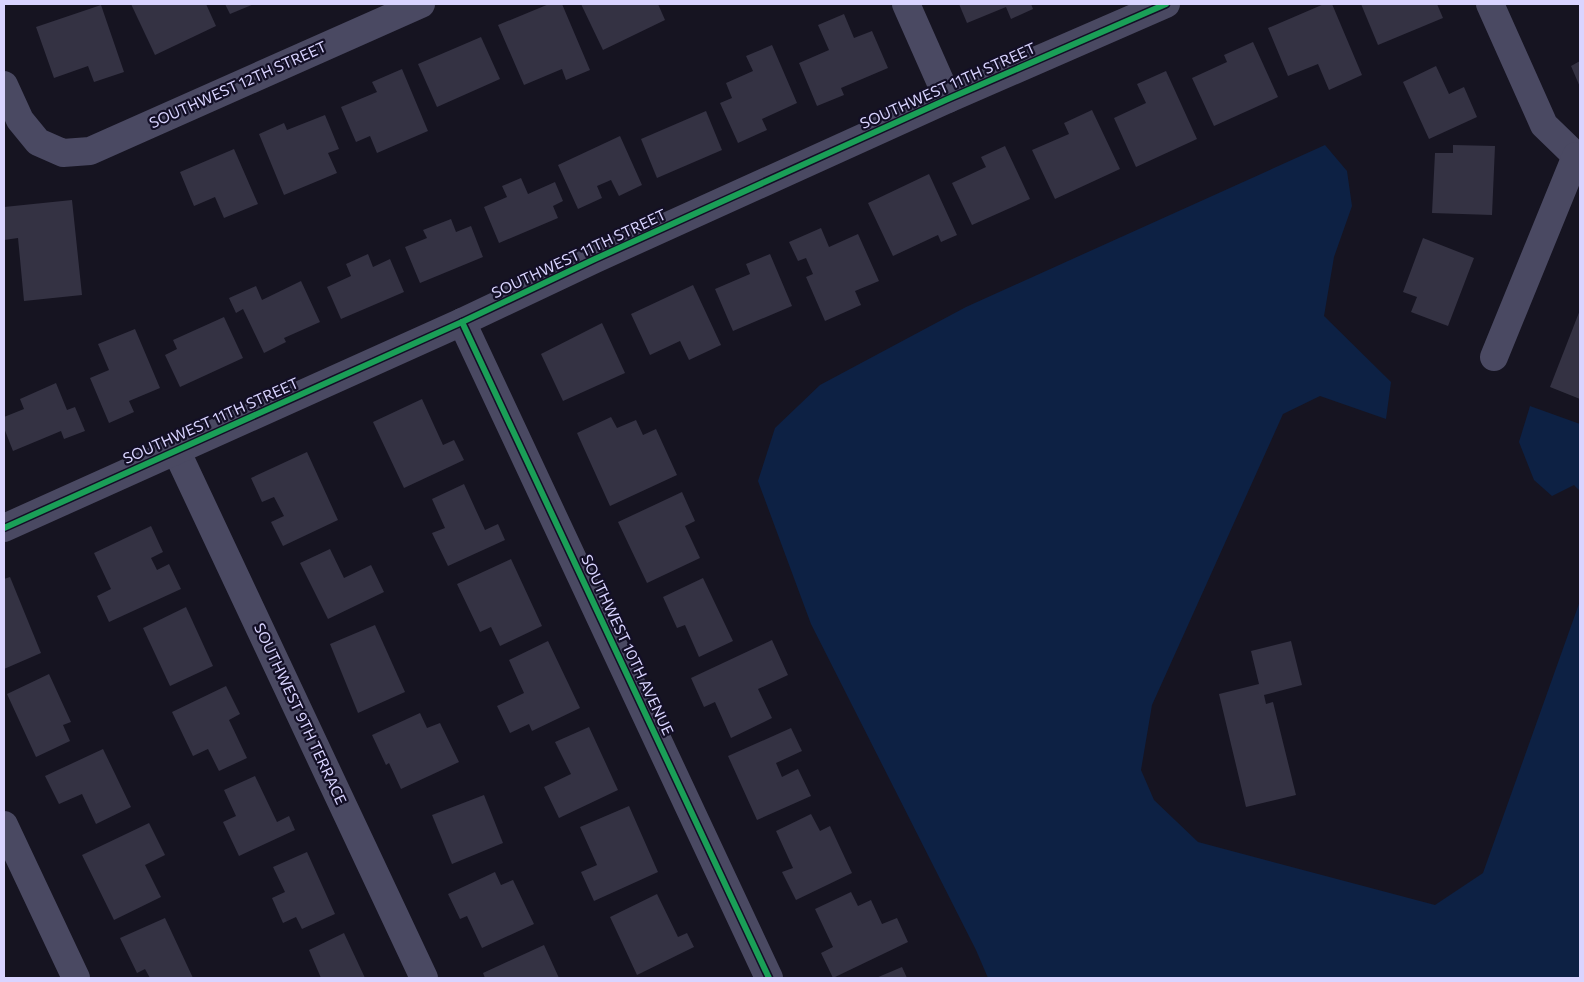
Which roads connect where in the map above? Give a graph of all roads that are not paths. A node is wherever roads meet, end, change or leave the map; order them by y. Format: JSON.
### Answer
{"nodes":[{"id":1,"x":421,"y":4,"type":"edge"},
{"id":2,"x":906,"y":4,"type":"edge"},
{"id":3,"x":1166,"y":4,"type":"edge"},
{"id":4,"x":1490,"y":4,"type":"edge"},
{"id":5,"x":4,"y":85,"type":"edge"},
{"id":6,"x":948,"y":99,"type":"junction"},
{"id":7,"x":1578,"y":156,"type":"edge"},
{"id":8,"x":462,"y":322,"type":"junction"},
{"id":9,"x":1494,"y":357,"type":"dead end"},
{"id":10,"x":176,"y":450,"type":"junction"},
{"id":11,"x":4,"y":528,"type":"edge"},
{"id":12,"x":4,"y":825,"type":"edge"},
{"id":13,"x":76,"y":978,"type":"edge"},
{"id":14,"x":424,"y":978,"type":"edge"},
{"id":15,"x":769,"y":978,"type":"edge"}],
"edges":[{"from":1,"to":5,"type":"street","name":"SOUTHWEST 12TH STREET"},
{"from":2,"to":6,"type":"street"},
{"from":3,"to":6,"type":"street","name":"SOUTHWEST 11TH STREET"},
{"from":4,"to":7,"type":"street"},
{"from":6,"to":8,"type":"street","name":"SOUTHWEST 11TH STREET"},
{"from":7,"to":9,"type":"street"},
{"from":8,"to":10,"type":"street","name":"SOUTHWEST 11TH STREET"},
{"from":8,"to":15,"type":"street","name":"SOUTHWEST 10TH AVENUE"},
{"from":10,"to":11,"type":"street","name":"SOUTHWEST 11TH STREET"},
{"from":10,"to":14,"type":"street","name":"SOUTHWEST 9TH TERRACE"},
{"from":12,"to":13,"type":"street"}]}
